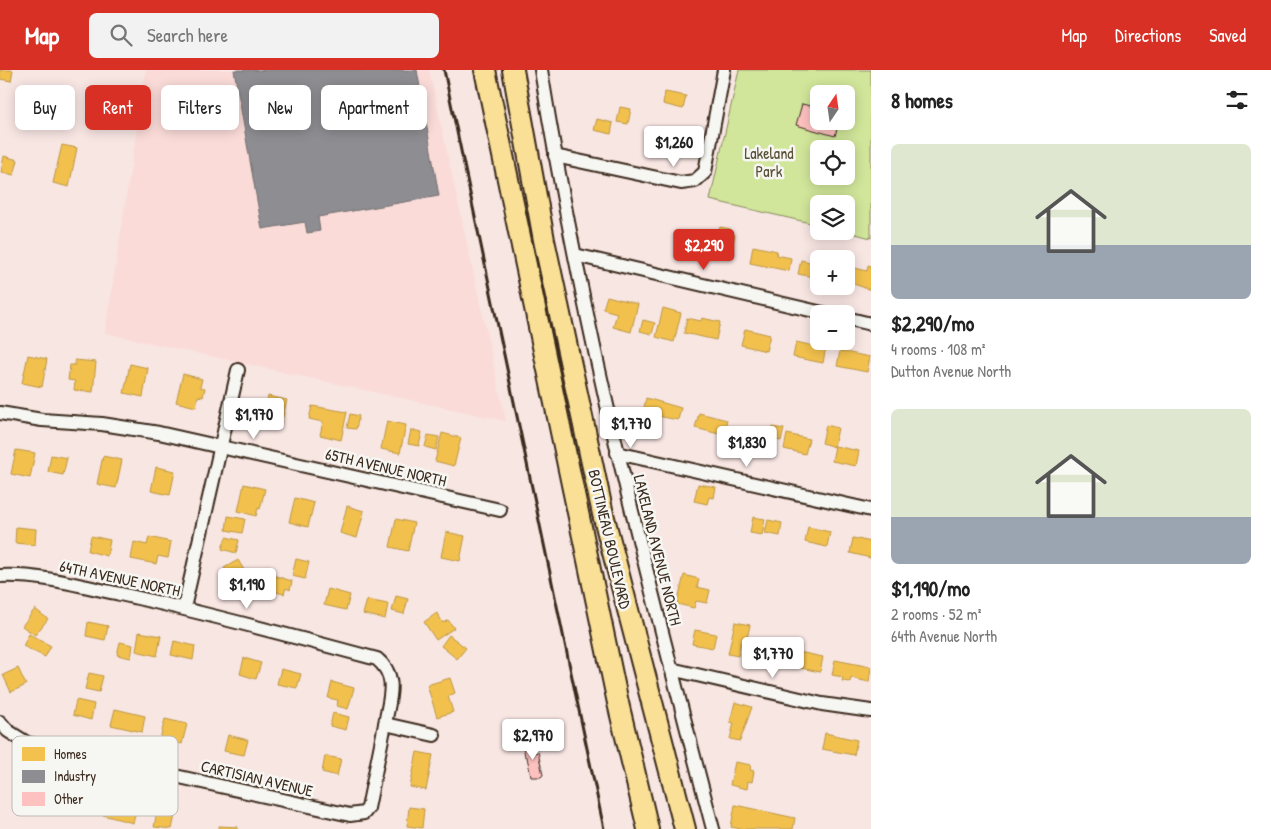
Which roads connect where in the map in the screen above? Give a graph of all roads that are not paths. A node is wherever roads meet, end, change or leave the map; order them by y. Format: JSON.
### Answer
{"nodes":[{"id":1,"x":485,"y":70,"type":"edge"},
{"id":2,"x":514,"y":70,"type":"edge"},
{"id":3,"x":541,"y":70,"type":"edge"},
{"id":4,"x":724,"y":70,"type":"edge"},
{"id":5,"x":555,"y":156,"type":"junction"},
{"id":6,"x":575,"y":255,"type":"junction"},
{"id":7,"x":810,"y":310,"type":"edge"},
{"id":8,"x":855,"y":320,"type":"edge"},
{"id":9,"x":871,"y":324,"type":"edge"},
{"id":10,"x":238,"y":370,"type":"dead end"},
{"id":11,"x":0,"y":413,"type":"edge"},
{"id":12,"x":222,"y":446,"type":"junction"},
{"id":13,"x":617,"y":453,"type":"junction"},
{"id":14,"x":500,"y":510,"type":"dead end"},
{"id":15,"x":871,"y":510,"type":"edge"},
{"id":16,"x":0,"y":576,"type":"edge"},
{"id":17,"x":184,"y":608,"type":"junction"},
{"id":18,"x":671,"y":669,"type":"junction"},
{"id":19,"x":871,"y":711,"type":"edge"},
{"id":20,"x":0,"y":722,"type":"edge"},
{"id":21,"x":385,"y":724,"type":"junction"},
{"id":22,"x":434,"y":735,"type":"dead end"},
{"id":23,"x":16,"y":736,"type":"edge"},
{"id":24,"x":178,"y":777,"type":"edge"},
{"id":25,"x":648,"y":829,"type":"edge"},
{"id":26,"x":685,"y":829,"type":"edge"},
{"id":27,"x":713,"y":829,"type":"edge"}],
"edges":[{"from":1,"to":25,"type":"highway","name":"BOTTINEAU BOULEVARD"},
{"from":2,"to":26,"type":"highway","name":"BOTTINEAU BOULEVARD"},
{"from":3,"to":5,"type":"street","name":"LAKELAND AVENUE NORTH"},
{"from":4,"to":5,"type":"street"},
{"from":5,"to":6,"type":"street","name":"LAKELAND AVENUE NORTH"},
{"from":6,"to":7,"type":"street"},
{"from":6,"to":13,"type":"street","name":"LAKELAND AVENUE NORTH"},
{"from":8,"to":9,"type":"street"},
{"from":10,"to":12,"type":"street"},
{"from":11,"to":12,"type":"street","name":"65TH AVENUE NORTH"},
{"from":12,"to":14,"type":"street","name":"65TH AVENUE NORTH"},
{"from":12,"to":17,"type":"street"},
{"from":13,"to":15,"type":"street"},
{"from":13,"to":18,"type":"street","name":"LAKELAND AVENUE NORTH"},
{"from":16,"to":17,"type":"street","name":"64TH AVENUE NORTH"},
{"from":17,"to":21,"type":"street","name":"64TH AVENUE NORTH"},
{"from":18,"to":19,"type":"street"},
{"from":18,"to":27,"type":"street","name":"LAKELAND AVENUE NORTH"},
{"from":20,"to":23,"type":"street","name":"CARTISIAN AVENUE"},
{"from":21,"to":22,"type":"street"},
{"from":21,"to":24,"type":"street","name":"CARTISIAN AVENUE"}]}
